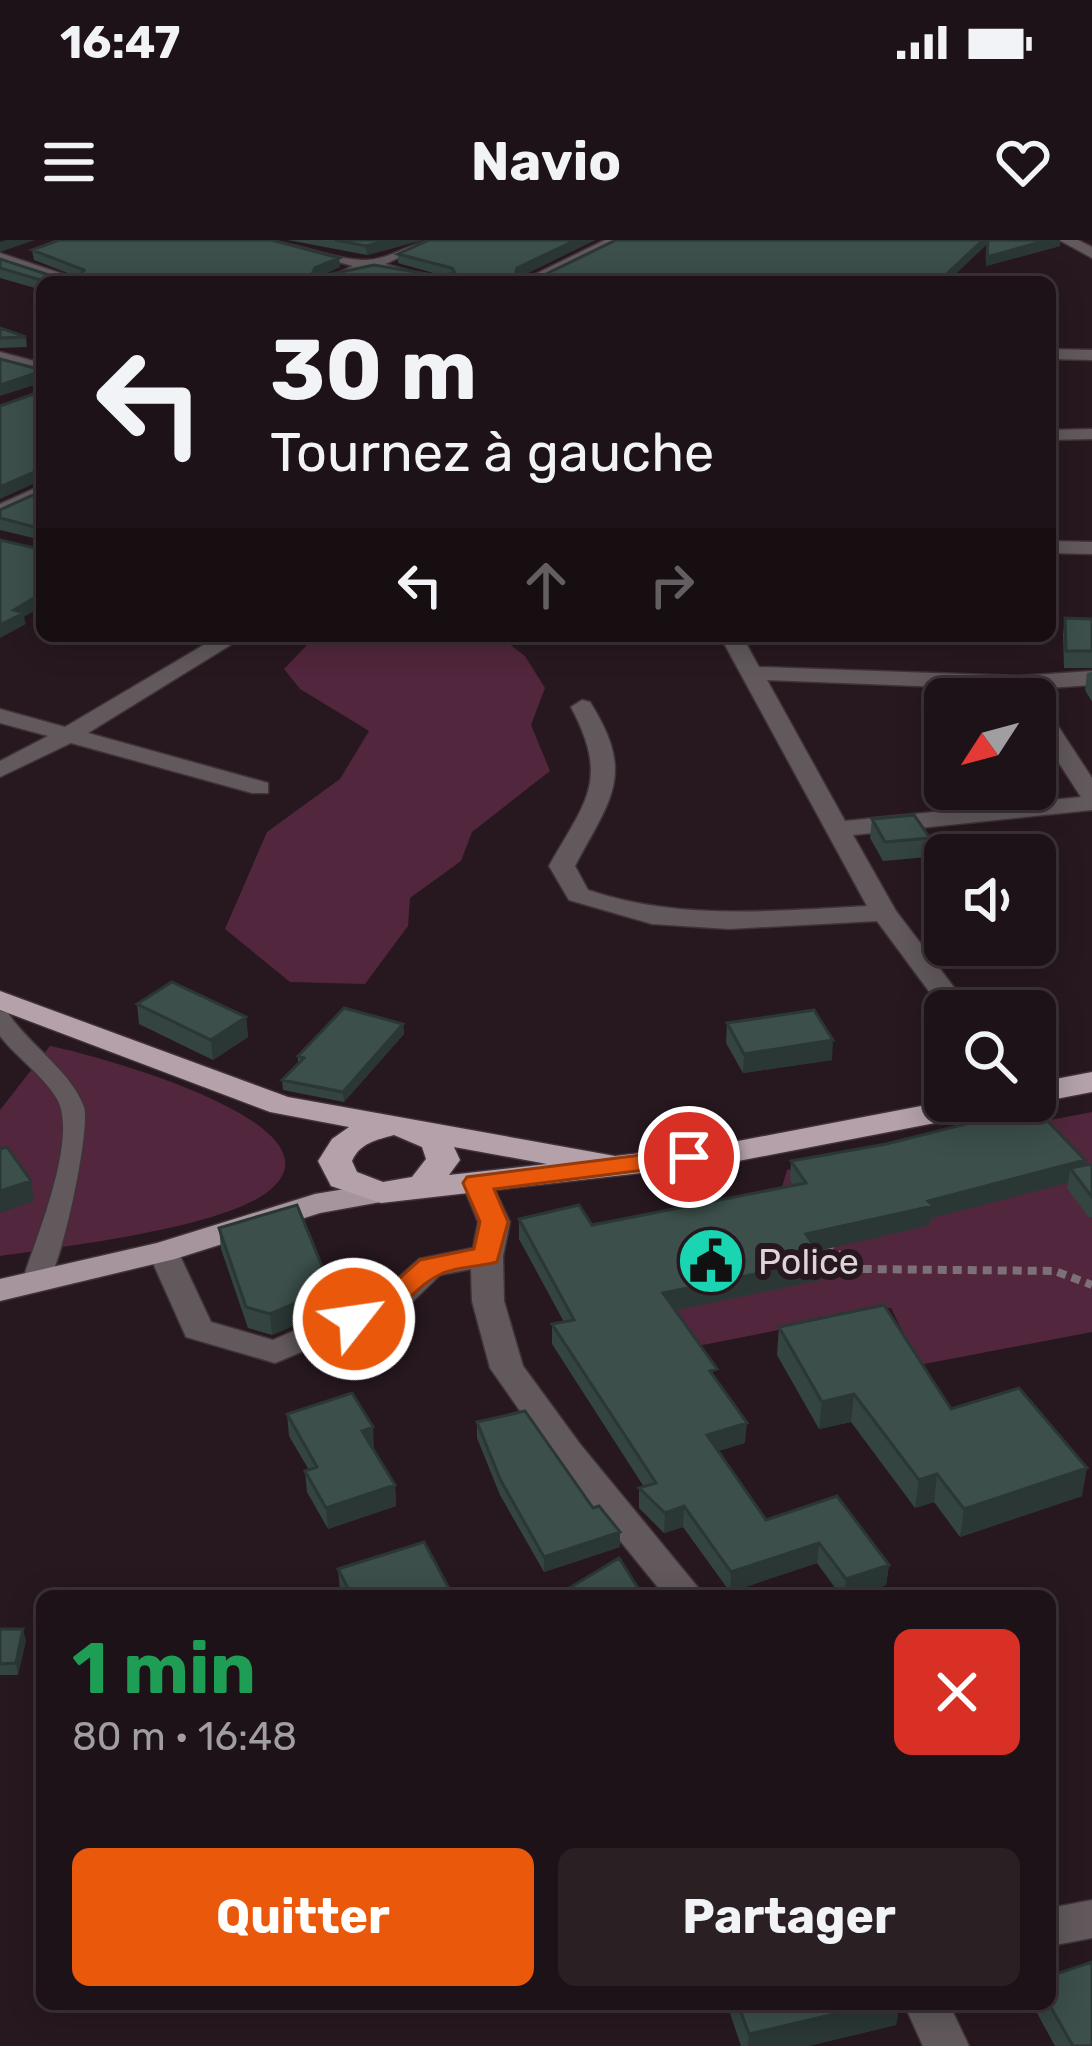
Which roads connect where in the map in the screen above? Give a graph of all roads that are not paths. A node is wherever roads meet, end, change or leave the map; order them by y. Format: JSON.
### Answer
{"nodes":[{"id":1,"x":262,"y":240,"type":"edge"},
{"id":2,"x":432,"y":240,"type":"edge"},
{"id":3,"x":616,"y":240,"type":"edge"},
{"id":4,"x":1066,"y":240,"type":"edge"},
{"id":5,"x":27,"y":253,"type":"edge"},
{"id":6,"x":1092,"y":253,"type":"edge"},
{"id":7,"x":3,"y":260,"type":"edge"},
{"id":8,"x":365,"y":265,"type":"junction"},
{"id":9,"x":54,"y":276,"type":"edge"},
{"id":10,"x":339,"y":276,"type":"edge"},
{"id":11,"x":415,"y":276,"type":"edge"},
{"id":12,"x":540,"y":276,"type":"edge"},
{"id":13,"x":1056,"y":355,"type":"edge"},
{"id":14,"x":1092,"y":356,"type":"edge"},
{"id":15,"x":0,"y":357,"type":"edge"},
{"id":16,"x":36,"y":366,"type":"edge"},
{"id":17,"x":1092,"y":434,"type":"edge"},
{"id":18,"x":1056,"y":435,"type":"edge"},
{"id":19,"x":36,"y":494,"type":"edge"},
{"id":20,"x":0,"y":511,"type":"edge"},
{"id":21,"x":1056,"y":548,"type":"edge"},
{"id":22,"x":1092,"y":548,"type":"edge"},
{"id":23,"x":224,"y":642,"type":"edge"},
{"id":24,"x":733,"y":642,"type":"edge"},
{"id":25,"x":751,"y":673,"type":"junction"},
{"id":26,"x":1092,"y":678,"type":"edge"},
{"id":27,"x":924,"y":684,"type":"edge"},
{"id":28,"x":1056,"y":685,"type":"edge"},
{"id":29,"x":582,"y":707,"type":"dead end"},
{"id":30,"x":0,"y":716,"type":"edge"},
{"id":31,"x":65,"y":737,"type":"junction"},
{"id":32,"x":1056,"y":742,"type":"edge"},
{"id":33,"x":0,"y":770,"type":"edge"},
{"id":34,"x":260,"y":788,"type":"dead end"},
{"id":35,"x":1092,"y":800,"type":"edge"},
{"id":36,"x":836,"y":829,"type":"junction"},
{"id":37,"x":884,"y":913,"type":"junction"},
{"id":38,"x":942,"y":990,"type":"edge"},
{"id":39,"x":0,"y":1000,"type":"edge"},
{"id":40,"x":0,"y":1018,"type":"edge"},
{"id":41,"x":1092,"y":1082,"type":"edge"},
{"id":42,"x":1056,"y":1090,"type":"edge"},
{"id":43,"x":281,"y":1105,"type":"junction"},
{"id":44,"x":924,"y":1115,"type":"edge"},
{"id":45,"x":401,"y":1129,"type":"junction"},
{"id":46,"x":335,"y":1159,"type":"junction"},
{"id":47,"x":610,"y":1165,"type":"junction"},
{"id":48,"x":477,"y":1183,"type":"junction"},
{"id":49,"x":395,"y":1192,"type":"junction"},
{"id":50,"x":315,"y":1204,"type":"junction"},
{"id":51,"x":164,"y":1252,"type":"junction"},
{"id":52,"x":487,"y":1256,"type":"junction"},
{"id":53,"x":35,"y":1282,"type":"junction"},
{"id":54,"x":0,"y":1289,"type":"edge"},
{"id":55,"x":681,"y":1590,"type":"edge"},
{"id":56,"x":1092,"y":1919,"type":"edge"},
{"id":57,"x":1056,"y":1926,"type":"edge"},
{"id":58,"x":929,"y":2010,"type":"edge"},
{"id":59,"x":946,"y":2046,"type":"edge"}],
"edges":[{"from":1,"to":8,"type":"street"},
{"from":2,"to":8,"type":"street"},
{"from":3,"to":12,"type":"street"},
{"from":4,"to":6,"type":"street"},
{"from":5,"to":7,"type":"street"},
{"from":7,"to":9,"type":"street"},
{"from":8,"to":10,"type":"street"},
{"from":8,"to":11,"type":"street"},
{"from":13,"to":14,"type":"street"},
{"from":15,"to":16,"type":"street"},
{"from":17,"to":18,"type":"street"},
{"from":19,"to":20,"type":"street"},
{"from":21,"to":22,"type":"street"},
{"from":23,"to":31,"type":"street"},
{"from":24,"to":25,"type":"street"},
{"from":25,"to":27,"type":"street"},
{"from":25,"to":36,"type":"street"},
{"from":26,"to":28,"type":"street"},
{"from":29,"to":37,"type":"street"},
{"from":30,"to":31,"type":"street"},
{"from":31,"to":33,"type":"street"},
{"from":31,"to":34,"type":"street"},
{"from":32,"to":35,"type":"street"},
{"from":35,"to":36,"type":"street"},
{"from":36,"to":37,"type":"street"},
{"from":37,"to":38,"type":"street"},
{"from":39,"to":43,"type":"highway"},
{"from":40,"to":53,"type":"lane"},
{"from":41,"to":42,"type":"highway"},
{"from":43,"to":45,"type":"highway"},
{"from":43,"to":46,"type":"highway"},
{"from":44,"to":47,"type":"highway"},
{"from":45,"to":46,"type":"highway"},
{"from":45,"to":47,"type":"highway"},
{"from":45,"to":49,"type":"highway"},
{"from":46,"to":49,"type":"highway"},
{"from":46,"to":50,"type":"main road"},
{"from":47,"to":48,"type":"highway"},
{"from":48,"to":49,"type":"highway"},
{"from":48,"to":52,"type":"street"},
{"from":49,"to":50,"type":"main road"},
{"from":50,"to":51,"type":"main road"},
{"from":51,"to":52,"type":"street"},
{"from":51,"to":53,"type":"main road"},
{"from":52,"to":55,"type":"street"},
{"from":53,"to":54,"type":"main road"},
{"from":56,"to":57,"type":"street"},
{"from":58,"to":59,"type":"street"}]}
